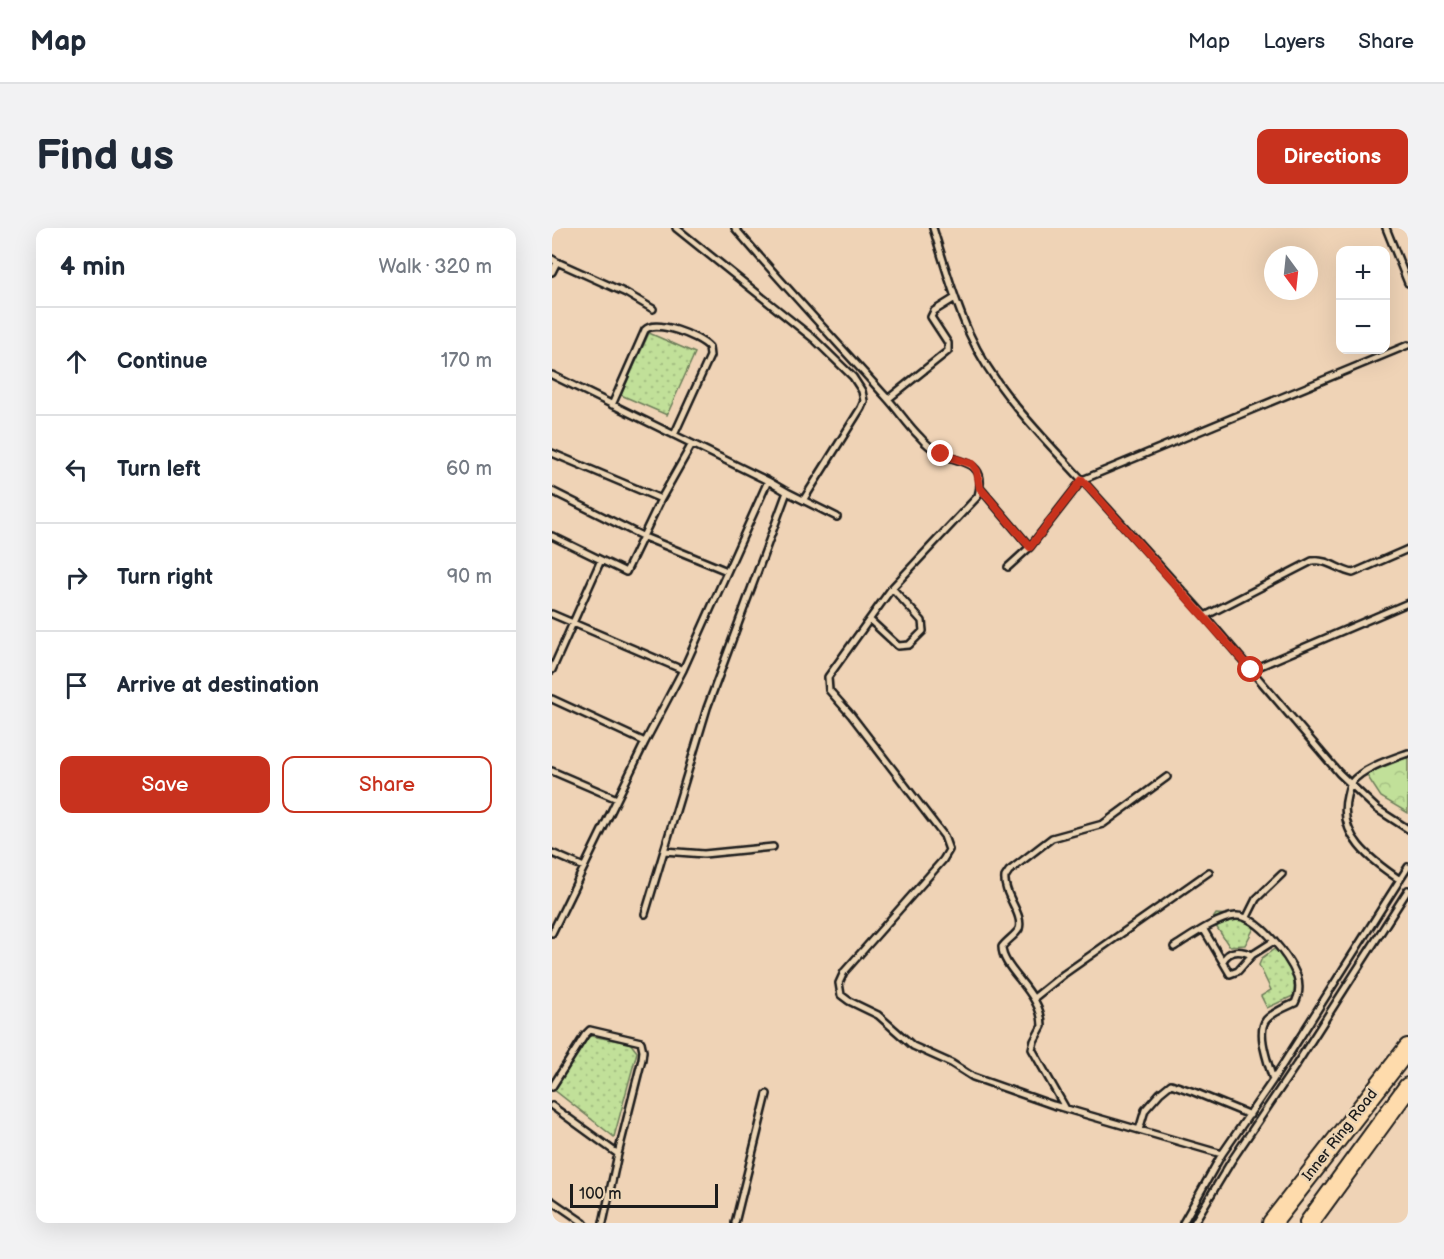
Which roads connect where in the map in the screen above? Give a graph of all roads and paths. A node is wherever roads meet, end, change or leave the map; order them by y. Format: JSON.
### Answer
{"nodes":[{"id":1,"x":676,"y":228,"type":"edge"},
{"id":2,"x":735,"y":228,"type":"edge"},
{"id":3,"x":933,"y":228,"type":"edge"},
{"id":4,"x":1386,"y":228,"type":"edge"},
{"id":5,"x":554,"y":260,"type":"edge"},
{"id":6,"x":552,"y":273,"type":"edge"},
{"id":7,"x":1408,"y":283,"type":"edge"},
{"id":8,"x":955,"y":298,"type":"junction"},
{"id":9,"x":653,"y":309,"type":"dead end"},
{"id":10,"x":1408,"y":345,"type":"edge"},
{"id":11,"x":552,"y":375,"type":"edge"},
{"id":12,"x":888,"y":399,"type":"junction"},
{"id":13,"x":612,"y":405,"type":"junction"},
{"id":14,"x":674,"y":435,"type":"junction"},
{"id":15,"x":692,"y":444,"type":"junction"},
{"id":16,"x":552,"y":453,"type":"edge"},
{"id":17,"x":1082,"y":480,"type":"junction"},
{"id":18,"x":768,"y":481,"type":"junction"},
{"id":19,"x":980,"y":488,"type":"junction"},
{"id":20,"x":552,"y":491,"type":"edge"},
{"id":21,"x":787,"y":492,"type":"junction"},
{"id":22,"x":661,"y":499,"type":"junction"},
{"id":23,"x":804,"y":499,"type":"junction"},
{"id":24,"x":837,"y":517,"type":"dead end"},
{"id":25,"x":552,"y":536,"type":"edge"},
{"id":26,"x":644,"y":537,"type":"junction"},
{"id":27,"x":1030,"y":547,"type":"junction"},
{"id":28,"x":1408,"y":549,"type":"edge"},
{"id":29,"x":601,"y":560,"type":"junction"},
{"id":30,"x":1008,"y":567,"type":"dead end"},
{"id":31,"x":727,"y":571,"type":"junction"},
{"id":32,"x":892,"y":588,"type":"junction"},
{"id":33,"x":1408,"y":603,"type":"edge"},
{"id":34,"x":552,"y":614,"type":"edge"},
{"id":35,"x":1205,"y":616,"type":"junction"},
{"id":36,"x":870,"y":620,"type":"junction"},
{"id":37,"x":573,"y":624,"type":"junction"},
{"id":38,"x":552,"y":670,"type":"edge"},
{"id":39,"x":683,"y":670,"type":"junction"},
{"id":40,"x":1251,"y":670,"type":"junction"},
{"id":41,"x":552,"y":699,"type":"edge"},
{"id":42,"x":645,"y":742,"type":"junction"},
{"id":43,"x":1408,"y":753,"type":"edge"},
{"id":44,"x":552,"y":771,"type":"edge"},
{"id":45,"x":1167,"y":777,"type":"dead end"},
{"id":46,"x":1351,"y":783,"type":"junction"},
{"id":47,"x":617,"y":799,"type":"junction"},
{"id":48,"x":1408,"y":829,"type":"edge"},
{"id":49,"x":773,"y":848,"type":"dead end"},
{"id":50,"x":664,"y":851,"type":"junction"},
{"id":51,"x":552,"y":853,"type":"edge"},
{"id":52,"x":584,"y":867,"type":"junction"},
{"id":53,"x":1408,"y":867,"type":"edge"},
{"id":54,"x":1209,"y":872,"type":"dead end"},
{"id":55,"x":1282,"y":874,"type":"dead end"},
{"id":56,"x":1400,"y":880,"type":"junction"},
{"id":57,"x":1408,"y":890,"type":"edge"},
{"id":58,"x":645,"y":914,"type":"dead end"},
{"id":59,"x":1247,"y":917,"type":"junction"},
{"id":60,"x":1204,"y":930,"type":"junction"},
{"id":61,"x":553,"y":931,"type":"edge"},
{"id":62,"x":1274,"y":941,"type":"junction"},
{"id":63,"x":1174,"y":947,"type":"dead end"},
{"id":64,"x":1252,"y":955,"type":"junction"},
{"id":65,"x":1223,"y":961,"type":"junction"},
{"id":66,"x":1034,"y":998,"type":"junction"},
{"id":67,"x":1408,"y":1048,"type":"edge"},
{"id":68,"x":1273,"y":1080,"type":"junction"},
{"id":69,"x":552,"y":1087,"type":"edge"},
{"id":70,"x":1408,"y":1087,"type":"edge"},
{"id":71,"x":767,"y":1094,"type":"dead end"},
{"id":72,"x":552,"y":1106,"type":"edge"},
{"id":73,"x":1066,"y":1109,"type":"junction"},
{"id":74,"x":1250,"y":1115,"type":"junction"},
{"id":75,"x":1139,"y":1130,"type":"junction"},
{"id":76,"x":618,"y":1154,"type":"junction"},
{"id":77,"x":1222,"y":1154,"type":"junction"},
{"id":78,"x":552,"y":1201,"type":"edge"},
{"id":79,"x":584,"y":1223,"type":"edge"},
{"id":80,"x":603,"y":1223,"type":"edge"},
{"id":81,"x":735,"y":1223,"type":"edge"},
{"id":82,"x":1183,"y":1223,"type":"edge"},
{"id":83,"x":1194,"y":1223,"type":"edge"},
{"id":84,"x":1272,"y":1223,"type":"edge"},
{"id":85,"x":1309,"y":1223,"type":"edge"}],
"edges":[{"from":1,"to":23,"type":"lane"},
{"from":2,"to":12,"type":"lane"},
{"from":3,"to":8,"type":"lane"},
{"from":4,"to":7,"type":"lane"},
{"from":5,"to":6,"type":"lane"},
{"from":5,"to":9,"type":"lane"},
{"from":8,"to":12,"type":"lane"},
{"from":8,"to":17,"type":"lane"},
{"from":10,"to":17,"type":"lane"},
{"from":11,"to":13,"type":"lane"},
{"from":12,"to":19,"type":"lane"},
{"from":13,"to":14,"type":"lane"},
{"from":13,"to":14,"type":"lane"},
{"from":14,"to":15,"type":"lane"},
{"from":15,"to":18,"type":"lane"},
{"from":15,"to":22,"type":"lane"},
{"from":16,"to":22,"type":"lane"},
{"from":17,"to":27,"type":"lane"},
{"from":17,"to":35,"type":"lane"},
{"from":18,"to":21,"type":"lane"},
{"from":18,"to":31,"type":"lane"},
{"from":19,"to":27,"type":"lane"},
{"from":19,"to":32,"type":"lane"},
{"from":20,"to":26,"type":"lane"},
{"from":21,"to":23,"type":"lane"},
{"from":21,"to":50,"type":"lane"},
{"from":22,"to":26,"type":"lane"},
{"from":23,"to":24,"type":"lane"},
{"from":25,"to":29,"type":"lane"},
{"from":26,"to":29,"type":"lane"},
{"from":26,"to":31,"type":"lane"},
{"from":27,"to":30,"type":"lane"},
{"from":28,"to":35,"type":"lane"},
{"from":29,"to":37,"type":"lane"},
{"from":31,"to":39,"type":"lane"},
{"from":32,"to":36,"type":"lane"},
{"from":32,"to":36,"type":"lane"},
{"from":33,"to":40,"type":"lane"},
{"from":34,"to":37,"type":"lane"},
{"from":35,"to":40,"type":"lane"},
{"from":36,"to":73,"type":"lane"},
{"from":37,"to":38,"type":"lane"},
{"from":37,"to":39,"type":"lane"},
{"from":39,"to":42,"type":"lane"},
{"from":40,"to":46,"type":"lane"},
{"from":41,"to":42,"type":"lane"},
{"from":42,"to":47,"type":"lane"},
{"from":43,"to":46,"type":"lane"},
{"from":44,"to":47,"type":"lane"},
{"from":45,"to":66,"type":"lane"},
{"from":46,"to":48,"type":"lane"},
{"from":46,"to":56,"type":"lane"},
{"from":47,"to":52,"type":"lane"},
{"from":49,"to":50,"type":"lane"},
{"from":50,"to":58,"type":"lane"},
{"from":51,"to":52,"type":"lane"},
{"from":52,"to":61,"type":"lane"},
{"from":53,"to":56,"type":"lane"},
{"from":54,"to":66,"type":"lane"},
{"from":55,"to":59,"type":"lane"},
{"from":56,"to":68,"type":"lane"},
{"from":57,"to":83,"type":"lane"},
{"from":59,"to":60,"type":"lane"},
{"from":59,"to":62,"type":"lane"},
{"from":60,"to":63,"type":"lane"},
{"from":60,"to":65,"type":"lane"},
{"from":62,"to":64,"type":"lane"},
{"from":62,"to":68,"type":"lane"},
{"from":64,"to":65,"type":"lane"},
{"from":64,"to":65,"type":"lane"},
{"from":66,"to":73,"type":"lane"},
{"from":67,"to":84,"type":"highway","name":"Inner Ring Road"},
{"from":68,"to":74,"type":"lane"},
{"from":69,"to":76,"type":"lane"},
{"from":70,"to":85,"type":"highway","name":"Inner Ring Road"},
{"from":71,"to":81,"type":"lane"},
{"from":72,"to":76,"type":"lane"},
{"from":73,"to":75,"type":"lane"},
{"from":74,"to":75,"type":"lane"},
{"from":74,"to":77,"type":"lane"},
{"from":75,"to":77,"type":"lane"},
{"from":76,"to":80,"type":"lane"},
{"from":77,"to":82,"type":"lane"},
{"from":78,"to":79,"type":"lane"}]}
